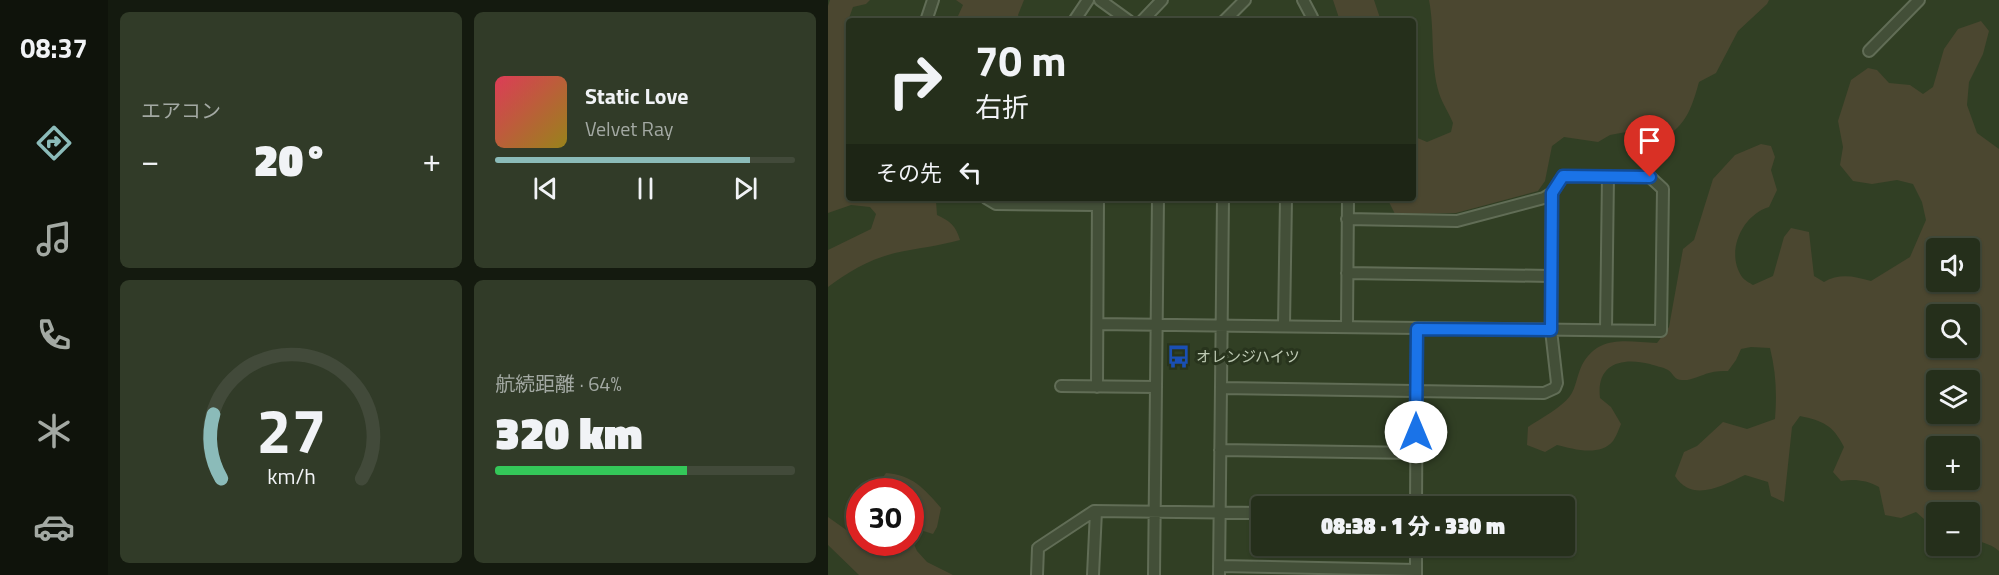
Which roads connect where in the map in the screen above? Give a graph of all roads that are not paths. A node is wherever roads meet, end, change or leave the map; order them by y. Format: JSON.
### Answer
{"nodes":[{"id":1,"x":933,"y":0,"type":"edge"},
{"id":2,"x":1088,"y":0,"type":"edge"},
{"id":3,"x":1100,"y":0,"type":"edge"},
{"id":4,"x":1162,"y":0,"type":"edge"},
{"id":5,"x":1245,"y":0,"type":"edge"},
{"id":6,"x":1303,"y":0,"type":"edge"},
{"id":7,"x":1919,"y":0,"type":"edge"},
{"id":8,"x":927,"y":18,"type":"edge"},
{"id":9,"x":1076,"y":18,"type":"edge"},
{"id":10,"x":1125,"y":18,"type":"edge"},
{"id":11,"x":1145,"y":18,"type":"edge"},
{"id":12,"x":1227,"y":18,"type":"edge"},
{"id":13,"x":1312,"y":18,"type":"edge"},
{"id":14,"x":1869,"y":51,"type":"dead end"},
{"id":15,"x":1608,"y":176,"type":"junction"},
{"id":16,"x":1552,"y":193,"type":"junction"},
{"id":17,"x":991,"y":201,"type":"edge"},
{"id":18,"x":1158,"y":201,"type":"edge"},
{"id":19,"x":1223,"y":201,"type":"edge"},
{"id":20,"x":1286,"y":201,"type":"edge"},
{"id":21,"x":1347,"y":201,"type":"edge"},
{"id":22,"x":1098,"y":202,"type":"edge"},
{"id":23,"x":1347,"y":219,"type":"junction"},
{"id":24,"x":1347,"y":273,"type":"junction"},
{"id":25,"x":1551,"y":276,"type":"junction"},
{"id":26,"x":1098,"y":324,"type":"junction"},
{"id":27,"x":1157,"y":325,"type":"junction"},
{"id":28,"x":1222,"y":326,"type":"junction"},
{"id":29,"x":1284,"y":326,"type":"junction"},
{"id":30,"x":1347,"y":326,"type":"junction"},
{"id":31,"x":1417,"y":329,"type":"junction"},
{"id":32,"x":1551,"y":330,"type":"junction"},
{"id":33,"x":1606,"y":330,"type":"junction"},
{"id":34,"x":1061,"y":386,"type":"dead end"},
{"id":35,"x":1097,"y":387,"type":"junction"},
{"id":36,"x":1156,"y":387,"type":"junction"},
{"id":37,"x":1221,"y":388,"type":"junction"},
{"id":38,"x":1417,"y":391,"type":"junction"},
{"id":39,"x":1221,"y":450,"type":"junction"},
{"id":40,"x":1416,"y":453,"type":"junction"},
{"id":41,"x":1416,"y":496,"type":"edge"},
{"id":42,"x":1096,"y":511,"type":"junction"},
{"id":43,"x":1155,"y":512,"type":"junction"},
{"id":44,"x":1220,"y":512,"type":"junction"},
{"id":45,"x":1251,"y":513,"type":"edge"},
{"id":46,"x":1416,"y":556,"type":"edge"},
{"id":47,"x":1219,"y":571,"type":"edge"},
{"id":48,"x":1416,"y":573,"type":"edge"},
{"id":49,"x":1037,"y":575,"type":"edge"},
{"id":50,"x":1093,"y":575,"type":"edge"},
{"id":51,"x":1154,"y":575,"type":"edge"}],
"edges":[{"from":1,"to":8,"type":"street"},
{"from":2,"to":9,"type":"street"},
{"from":3,"to":10,"type":"street"},
{"from":4,"to":11,"type":"street"},
{"from":5,"to":12,"type":"street"},
{"from":6,"to":13,"type":"street"},
{"from":7,"to":14,"type":"street"},
{"from":15,"to":16,"type":"street"},
{"from":15,"to":33,"type":"street"},
{"from":15,"to":33,"type":"street"},
{"from":16,"to":23,"type":"street"},
{"from":16,"to":25,"type":"street"},
{"from":17,"to":22,"type":"street"},
{"from":18,"to":27,"type":"street"},
{"from":19,"to":28,"type":"street"},
{"from":20,"to":29,"type":"street"},
{"from":21,"to":23,"type":"street"},
{"from":22,"to":26,"type":"street"},
{"from":23,"to":24,"type":"street"},
{"from":24,"to":25,"type":"street"},
{"from":24,"to":30,"type":"street"},
{"from":25,"to":32,"type":"street"},
{"from":26,"to":27,"type":"street"},
{"from":26,"to":35,"type":"street"},
{"from":27,"to":28,"type":"street"},
{"from":27,"to":36,"type":"street"},
{"from":28,"to":29,"type":"street"},
{"from":28,"to":37,"type":"street"},
{"from":29,"to":30,"type":"street"},
{"from":30,"to":31,"type":"street"},
{"from":31,"to":32,"type":"street"},
{"from":31,"to":38,"type":"street"},
{"from":32,"to":33,"type":"street"},
{"from":32,"to":38,"type":"street"},
{"from":34,"to":35,"type":"street"},
{"from":35,"to":36,"type":"street"},
{"from":36,"to":43,"type":"street"},
{"from":37,"to":38,"type":"street"},
{"from":37,"to":39,"type":"street"},
{"from":38,"to":40,"type":"street"},
{"from":39,"to":40,"type":"street"},
{"from":39,"to":44,"type":"street"},
{"from":40,"to":41,"type":"street"},
{"from":42,"to":43,"type":"street"},
{"from":42,"to":49,"type":"street"},
{"from":42,"to":50,"type":"street"},
{"from":43,"to":44,"type":"street"},
{"from":43,"to":51,"type":"street"},
{"from":44,"to":45,"type":"street"},
{"from":44,"to":47,"type":"street"},
{"from":46,"to":48,"type":"street"},
{"from":47,"to":48,"type":"street"}]}
